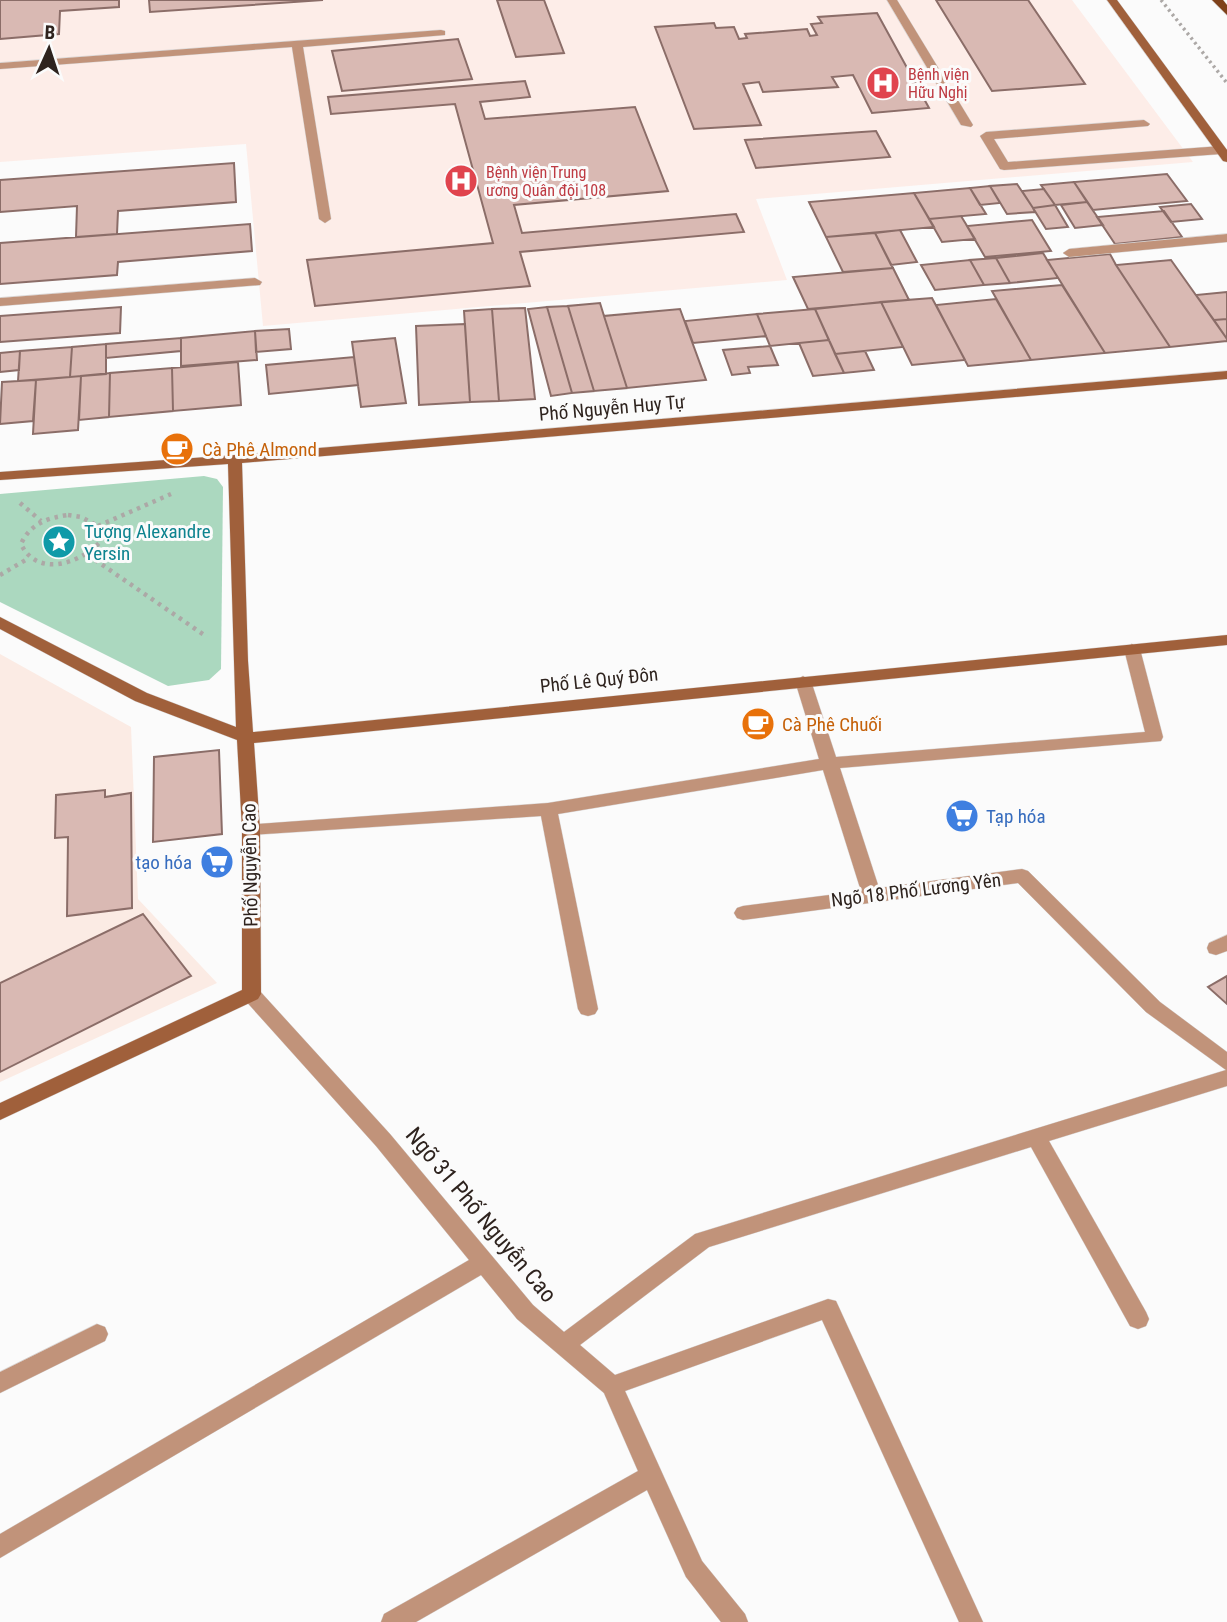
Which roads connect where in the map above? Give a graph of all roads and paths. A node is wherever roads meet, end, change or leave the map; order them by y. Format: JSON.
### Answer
{"nodes":[{"id":1,"x":892,"y":0,"type":"edge"},
{"id":2,"x":1112,"y":0,"type":"edge"},
{"id":3,"x":1161,"y":0,"type":"edge"},
{"id":4,"x":1217,"y":0,"type":"edge"},
{"id":5,"x":1227,"y":12,"type":"edge"},
{"id":6,"x":441,"y":33,"type":"dead end"},
{"id":7,"x":297,"y":44,"type":"junction"},
{"id":8,"x":0,"y":66,"type":"edge"},
{"id":9,"x":1227,"y":83,"type":"edge"},
{"id":10,"x":1144,"y":124,"type":"dead end"},
{"id":11,"x":967,"y":125,"type":"dead end"},
{"id":12,"x":1224,"y":154,"type":"edge"},
{"id":13,"x":325,"y":219,"type":"dead end"},
{"id":14,"x":1227,"y":238,"type":"edge"},
{"id":15,"x":1069,"y":253,"type":"dead end"},
{"id":16,"x":255,"y":282,"type":"dead end"},
{"id":17,"x":0,"y":302,"type":"edge"},
{"id":18,"x":1227,"y":375,"type":"edge"},
{"id":19,"x":235,"y":459,"type":"junction"},
{"id":20,"x":0,"y":476,"type":"edge"},
{"id":21,"x":181,"y":490,"type":"dead end"},
{"id":22,"x":15,"y":499,"type":"dead end"},
{"id":23,"x":41,"y":521,"type":"junction"},
{"id":24,"x":98,"y":526,"type":"junction"},
{"id":25,"x":88,"y":555,"type":"junction"},
{"id":26,"x":29,"y":558,"type":"junction"},
{"id":27,"x":0,"y":575,"type":"edge"},
{"id":28,"x":0,"y":622,"type":"edge"},
{"id":29,"x":207,"y":637,"type":"dead end"},
{"id":30,"x":1227,"y":640,"type":"edge"},
{"id":31,"x":1132,"y":649,"type":"junction"},
{"id":32,"x":803,"y":681,"type":"junction"},
{"id":33,"x":247,"y":738,"type":"junction"},
{"id":34,"x":831,"y":763,"type":"junction"},
{"id":35,"x":548,"y":809,"type":"junction"},
{"id":36,"x":251,"y":829,"type":"junction"},
{"id":37,"x":873,"y":896,"type":"junction"},
{"id":38,"x":743,"y":913,"type":"dead end"},
{"id":39,"x":251,"y":994,"type":"junction"},
{"id":40,"x":588,"y":1009,"type":"dead end"},
{"id":41,"x":1227,"y":1063,"type":"edge"},
{"id":42,"x":1227,"y":1078,"type":"edge"},
{"id":43,"x":0,"y":1112,"type":"edge"},
{"id":44,"x":1037,"y":1138,"type":"junction"},
{"id":45,"x":484,"y":1262,"type":"junction"},
{"id":46,"x":1138,"y":1319,"type":"dead end"},
{"id":47,"x":97,"y":1334,"type":"dead end"},
{"id":48,"x":564,"y":1346,"type":"junction"},
{"id":49,"x":0,"y":1383,"type":"edge"},
{"id":50,"x":612,"y":1387,"type":"junction"},
{"id":51,"x":652,"y":1475,"type":"junction"},
{"id":52,"x":0,"y":1546,"type":"edge"},
{"id":53,"x":393,"y":1622,"type":"edge"},
{"id":54,"x":736,"y":1622,"type":"edge"},
{"id":55,"x":971,"y":1622,"type":"edge"}],
"edges":[{"from":1,"to":11,"type":"street"},
{"from":2,"to":12,"type":"street"},
{"from":3,"to":9,"type":"path"},
{"from":4,"to":5,"type":"main road"},
{"from":6,"to":7,"type":"street"},
{"from":7,"to":8,"type":"street"},
{"from":7,"to":13,"type":"street"},
{"from":10,"to":12,"type":"street"},
{"from":14,"to":15,"type":"street"},
{"from":16,"to":17,"type":"street"},
{"from":18,"to":19,"type":"street","name":"Phố Nguyễn Huy Tự"},
{"from":19,"to":20,"type":"street","name":"Phố Nguyễn Huy Tự"},
{"from":19,"to":33,"type":"street","name":"Phố Nguyễn Cao"},
{"from":21,"to":24,"type":"path"},
{"from":22,"to":23,"type":"path"},
{"from":23,"to":24,"type":"path"},
{"from":23,"to":26,"type":"path"},
{"from":24,"to":25,"type":"path"},
{"from":25,"to":26,"type":"path"},
{"from":25,"to":29,"type":"path"},
{"from":26,"to":27,"type":"path"},
{"from":28,"to":33,"type":"street","name":"Phố Lê Quý Đôn"},
{"from":30,"to":31,"type":"street","name":"Phố Lê Quý Đôn"},
{"from":31,"to":32,"type":"street","name":"Phố Lê Quý Đôn"},
{"from":31,"to":34,"type":"street"},
{"from":32,"to":33,"type":"street","name":"Phố Lê Quý Đôn"},
{"from":32,"to":34,"type":"street"},
{"from":33,"to":36,"type":"street","name":"Phố Nguyễn Cao"},
{"from":34,"to":35,"type":"street"},
{"from":34,"to":37,"type":"street"},
{"from":35,"to":36,"type":"street"},
{"from":35,"to":40,"type":"street"},
{"from":36,"to":39,"type":"street","name":"Phố Nguyễn Cao"},
{"from":37,"to":38,"type":"street","name":"Ngõ 18 Phố Lương Yên"},
{"from":37,"to":41,"type":"street","name":"Ngõ 18 Phố Lương Yên"},
{"from":39,"to":43,"type":"street"},
{"from":39,"to":45,"type":"street","name":"Ngõ 31 Phố Nguyễn Cao"},
{"from":42,"to":44,"type":"street"},
{"from":44,"to":46,"type":"street"},
{"from":44,"to":48,"type":"street"},
{"from":45,"to":48,"type":"street","name":"Ngõ 31 Phố Nguyễn Cao"},
{"from":45,"to":52,"type":"street"},
{"from":47,"to":49,"type":"street"},
{"from":48,"to":50,"type":"street","name":"Ngõ 31 Phố Nguyễn Cao"},
{"from":50,"to":51,"type":"street","name":"Ngõ 31 Phố Nguyễn Cao"},
{"from":50,"to":55,"type":"street"},
{"from":51,"to":53,"type":"street"},
{"from":51,"to":54,"type":"street","name":"Ngõ 31 Phố Nguyễn Cao"}]}
